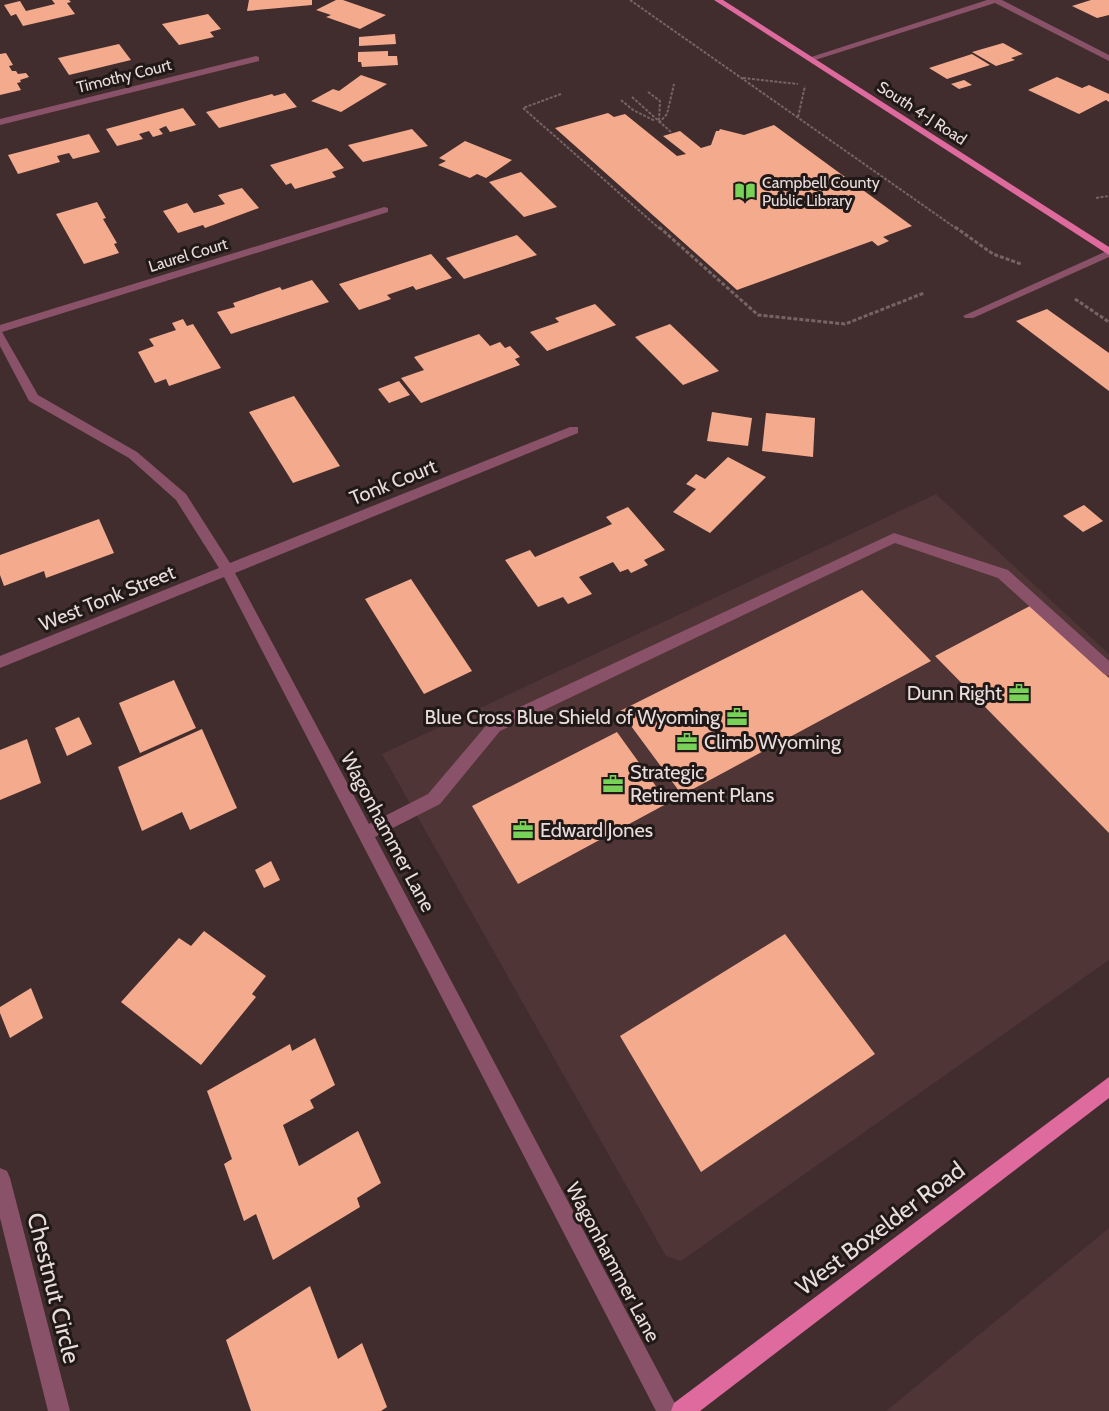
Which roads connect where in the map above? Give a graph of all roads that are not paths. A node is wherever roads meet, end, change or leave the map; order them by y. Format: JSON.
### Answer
{"nodes":[{"id":1,"x":718,"y":0,"type":"edge"},
{"id":2,"x":995,"y":0,"type":"edge"},
{"id":3,"x":256,"y":58,"type":"dead end"},
{"id":4,"x":1109,"y":58,"type":"edge"},
{"id":5,"x":809,"y":59,"type":"junction"},
{"id":6,"x":0,"y":122,"type":"edge"},
{"id":7,"x":384,"y":210,"type":"dead end"},
{"id":8,"x":1109,"y":252,"type":"edge"},
{"id":9,"x":969,"y":316,"type":"dead end"},
{"id":10,"x":0,"y":329,"type":"edge"},
{"id":11,"x":0,"y":335,"type":"edge"},
{"id":12,"x":574,"y":430,"type":"dead end"},
{"id":13,"x":227,"y":570,"type":"junction"},
{"id":14,"x":0,"y":662,"type":"edge"},
{"id":15,"x":1109,"y":670,"type":"edge"},
{"id":16,"x":365,"y":834,"type":"junction"},
{"id":17,"x":1109,"y":1086,"type":"edge"},
{"id":18,"x":0,"y":1178,"type":"edge"},
{"id":19,"x":59,"y":1411,"type":"edge"},
{"id":20,"x":668,"y":1411,"type":"edge"},
{"id":21,"x":682,"y":1411,"type":"edge"}],
"edges":[{"from":1,"to":5,"type":"main road","name":"South 4-J Road"},
{"from":2,"to":4,"type":"street"},
{"from":2,"to":5,"type":"street"},
{"from":3,"to":6,"type":"street","name":"Timothy Court"},
{"from":5,"to":8,"type":"main road","name":"South 4-J Road"},
{"from":7,"to":10,"type":"street","name":"Laurel Court"},
{"from":8,"to":9,"type":"street"},
{"from":11,"to":13,"type":"street","name":"Wagonhammer Lane"},
{"from":12,"to":13,"type":"street","name":"Tonk Court"},
{"from":13,"to":14,"type":"street","name":"West Tonk Street"},
{"from":13,"to":16,"type":"street","name":"Wagonhammer Lane"},
{"from":15,"to":16,"type":"street"},
{"from":16,"to":20,"type":"street","name":"Wagonhammer Lane"},
{"from":17,"to":21,"type":"main road","name":"West Boxelder Road"},
{"from":18,"to":19,"type":"street","name":"Chestnut Circle"}]}
